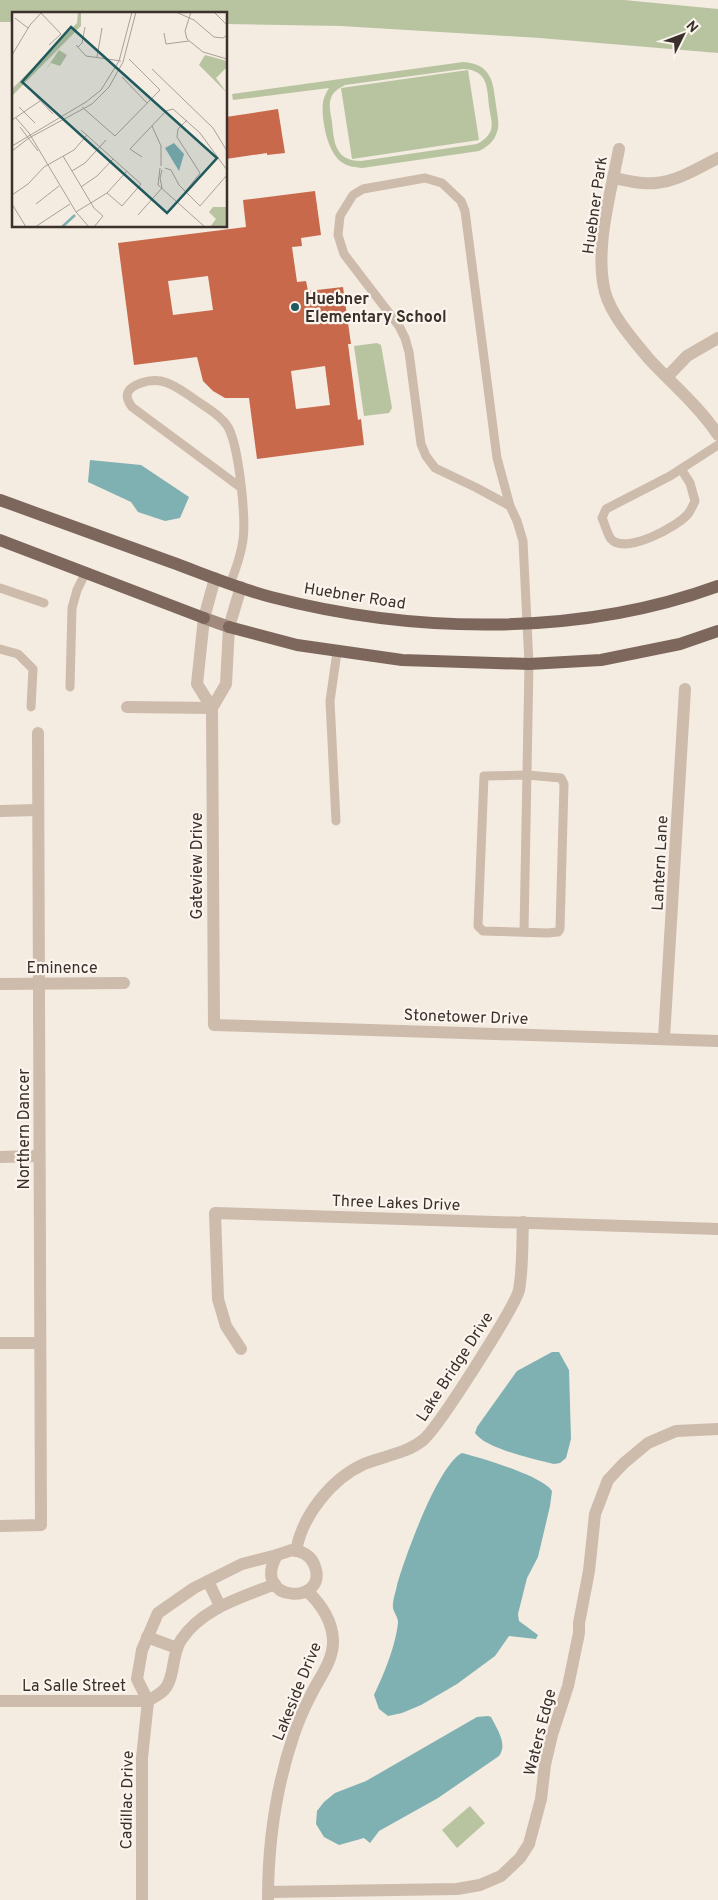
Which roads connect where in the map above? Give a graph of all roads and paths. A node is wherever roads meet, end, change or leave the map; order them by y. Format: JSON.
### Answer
{"nodes":[{"id":1,"x":618,"y":149,"type":"dead end"},
{"id":2,"x":718,"y":158,"type":"edge"},
{"id":3,"x":614,"y":178,"type":"junction"},
{"id":4,"x":718,"y":338,"type":"edge"},
{"id":5,"x":667,"y":377,"type":"junction"},
{"id":6,"x":718,"y":435,"type":"edge"},
{"id":7,"x":718,"y":445,"type":"edge"},
{"id":8,"x":681,"y":469,"type":"junction"},
{"id":9,"x":240,"y":487,"type":"junction"},
{"id":10,"x":0,"y":500,"type":"edge"},
{"id":11,"x":510,"y":506,"type":"junction"},
{"id":12,"x":0,"y":540,"type":"edge"},
{"id":13,"x":86,"y":572,"type":"junction"},
{"id":14,"x":215,"y":578,"type":"junction"},
{"id":15,"x":235,"y":586,"type":"junction"},
{"id":16,"x":718,"y":586,"type":"edge"},
{"id":17,"x":0,"y":588,"type":"edge"},
{"id":18,"x":44,"y":603,"type":"dead end"},
{"id":19,"x":204,"y":618,"type":"junction"},
{"id":20,"x":528,"y":623,"type":"junction"},
{"id":21,"x":229,"y":627,"type":"junction"},
{"id":22,"x":718,"y":631,"type":"edge"},
{"id":23,"x":0,"y":649,"type":"edge"},
{"id":24,"x":337,"y":652,"type":"junction"},
{"id":25,"x":529,"y":664,"type":"junction"},
{"id":26,"x":70,"y":687,"type":"dead end"},
{"id":27,"x":685,"y":690,"type":"dead end"},
{"id":28,"x":30,"y":707,"type":"dead end"},
{"id":29,"x":127,"y":707,"type":"dead end"},
{"id":30,"x":212,"y":708,"type":"junction"},
{"id":31,"x":38,"y":733,"type":"dead end"},
{"id":32,"x":527,"y":775,"type":"junction"},
{"id":33,"x":38,"y":810,"type":"junction"},
{"id":34,"x":0,"y":811,"type":"edge"},
{"id":35,"x":336,"y":821,"type":"dead end"},
{"id":36,"x":524,"y":932,"type":"junction"},
{"id":37,"x":124,"y":983,"type":"dead end"},
{"id":38,"x":0,"y":984,"type":"edge"},
{"id":39,"x":39,"y":984,"type":"junction"},
{"id":40,"x":214,"y":1025,"type":"joint"},
{"id":41,"x":664,"y":1038,"type":"junction"},
{"id":42,"x":718,"y":1041,"type":"edge"},
{"id":43,"x":0,"y":1156,"type":"edge"},
{"id":44,"x":39,"y":1156,"type":"junction"},
{"id":45,"x":523,"y":1222,"type":"junction"},
{"id":46,"x":718,"y":1229,"type":"edge"},
{"id":47,"x":0,"y":1343,"type":"edge"},
{"id":48,"x":40,"y":1343,"type":"junction"},
{"id":49,"x":241,"y":1349,"type":"dead end"},
{"id":50,"x":718,"y":1429,"type":"edge"},
{"id":51,"x":0,"y":1526,"type":"edge"},
{"id":52,"x":296,"y":1551,"type":"junction"},
{"id":53,"x":277,"y":1555,"type":"junction"},
{"id":54,"x":208,"y":1581,"type":"junction"},
{"id":55,"x":275,"y":1584,"type":"junction"},
{"id":56,"x":308,"y":1591,"type":"junction"},
{"id":57,"x":220,"y":1606,"type":"junction"},
{"id":58,"x":147,"y":1637,"type":"junction"},
{"id":59,"x":177,"y":1648,"type":"junction"},
{"id":60,"x":148,"y":1700,"type":"junction"},
{"id":61,"x":0,"y":1701,"type":"edge"},
{"id":62,"x":268,"y":1896,"type":"edge"},
{"id":63,"x":142,"y":1900,"type":"edge"}],
"edges":[{"from":1,"to":3,"type":"street","name":"Huebner Park"},
{"from":2,"to":3,"type":"street"},
{"from":3,"to":5,"type":"street","name":"Huebner Park"},
{"from":4,"to":5,"type":"street"},
{"from":5,"to":6,"type":"street","name":"Huebner Park"},
{"from":7,"to":8,"type":"lane"},
{"from":8,"to":8,"type":"lane"},
{"from":9,"to":9,"type":"lane"},
{"from":9,"to":15,"type":"lane"},
{"from":10,"to":14,"type":"main road","name":"Huebner Road"},
{"from":11,"to":11,"type":"lane"},
{"from":11,"to":20,"type":"lane"},
{"from":12,"to":13,"type":"main road"},
{"from":13,"to":19,"type":"main road"},
{"from":13,"to":26,"type":"lane"},
{"from":14,"to":15,"type":"main road","name":"Huebner Road"},
{"from":14,"to":19,"type":"street"},
{"from":15,"to":20,"type":"main road","name":"Huebner Road"},
{"from":15,"to":21,"type":"street"},
{"from":16,"to":20,"type":"main road","name":"Huebner Road"},
{"from":17,"to":18,"type":"lane"},
{"from":19,"to":21,"type":"main road"},
{"from":19,"to":30,"type":"street"},
{"from":20,"to":25,"type":"lane"},
{"from":21,"to":24,"type":"main road"},
{"from":21,"to":30,"type":"street"},
{"from":22,"to":25,"type":"main road"},
{"from":23,"to":28,"type":"lane"},
{"from":24,"to":25,"type":"main road"},
{"from":24,"to":35,"type":"lane"},
{"from":25,"to":32,"type":"lane"},
{"from":27,"to":41,"type":"street","name":"Lantern Lane"},
{"from":29,"to":30,"type":"street"},
{"from":30,"to":40,"type":"street","name":"Gateview Drive"},
{"from":31,"to":33,"type":"street","name":"Northern Dancer"},
{"from":32,"to":36,"type":"lane"},
{"from":32,"to":36,"type":"lane"},
{"from":32,"to":36,"type":"lane"},
{"from":33,"to":34,"type":"street"},
{"from":33,"to":39,"type":"street","name":"Northern Dancer"},
{"from":37,"to":39,"type":"street","name":"Eminence"},
{"from":38,"to":39,"type":"street","name":"Eminence"},
{"from":39,"to":44,"type":"street","name":"Northern Dancer"},
{"from":40,"to":41,"type":"street","name":"Stonetower Drive"},
{"from":41,"to":42,"type":"street","name":"Stonetower Drive"},
{"from":43,"to":44,"type":"street"},
{"from":44,"to":48,"type":"street","name":"Northern Dancer"},
{"from":45,"to":46,"type":"street","name":"Three Lakes Drive"},
{"from":45,"to":49,"type":"street","name":"Three Lakes Drive"},
{"from":45,"to":52,"type":"street","name":"Lake Bridge Drive"},
{"from":47,"to":48,"type":"street"},
{"from":48,"to":51,"type":"street","name":"Northern Dancer"},
{"from":50,"to":62,"type":"street","name":"Waters Edge"},
{"from":52,"to":53,"type":"street"},
{"from":52,"to":56,"type":"street"},
{"from":53,"to":54,"type":"street"},
{"from":53,"to":55,"type":"street"},
{"from":54,"to":57,"type":"street"},
{"from":54,"to":58,"type":"street"},
{"from":55,"to":56,"type":"street"},
{"from":55,"to":57,"type":"street"},
{"from":56,"to":62,"type":"street","name":"Lakeside Drive"},
{"from":57,"to":59,"type":"street"},
{"from":58,"to":59,"type":"street"},
{"from":58,"to":60,"type":"street"},
{"from":59,"to":60,"type":"street"},
{"from":60,"to":61,"type":"street","name":"La Salle Street"},
{"from":60,"to":63,"type":"street","name":"Cadillac Drive"}]}
